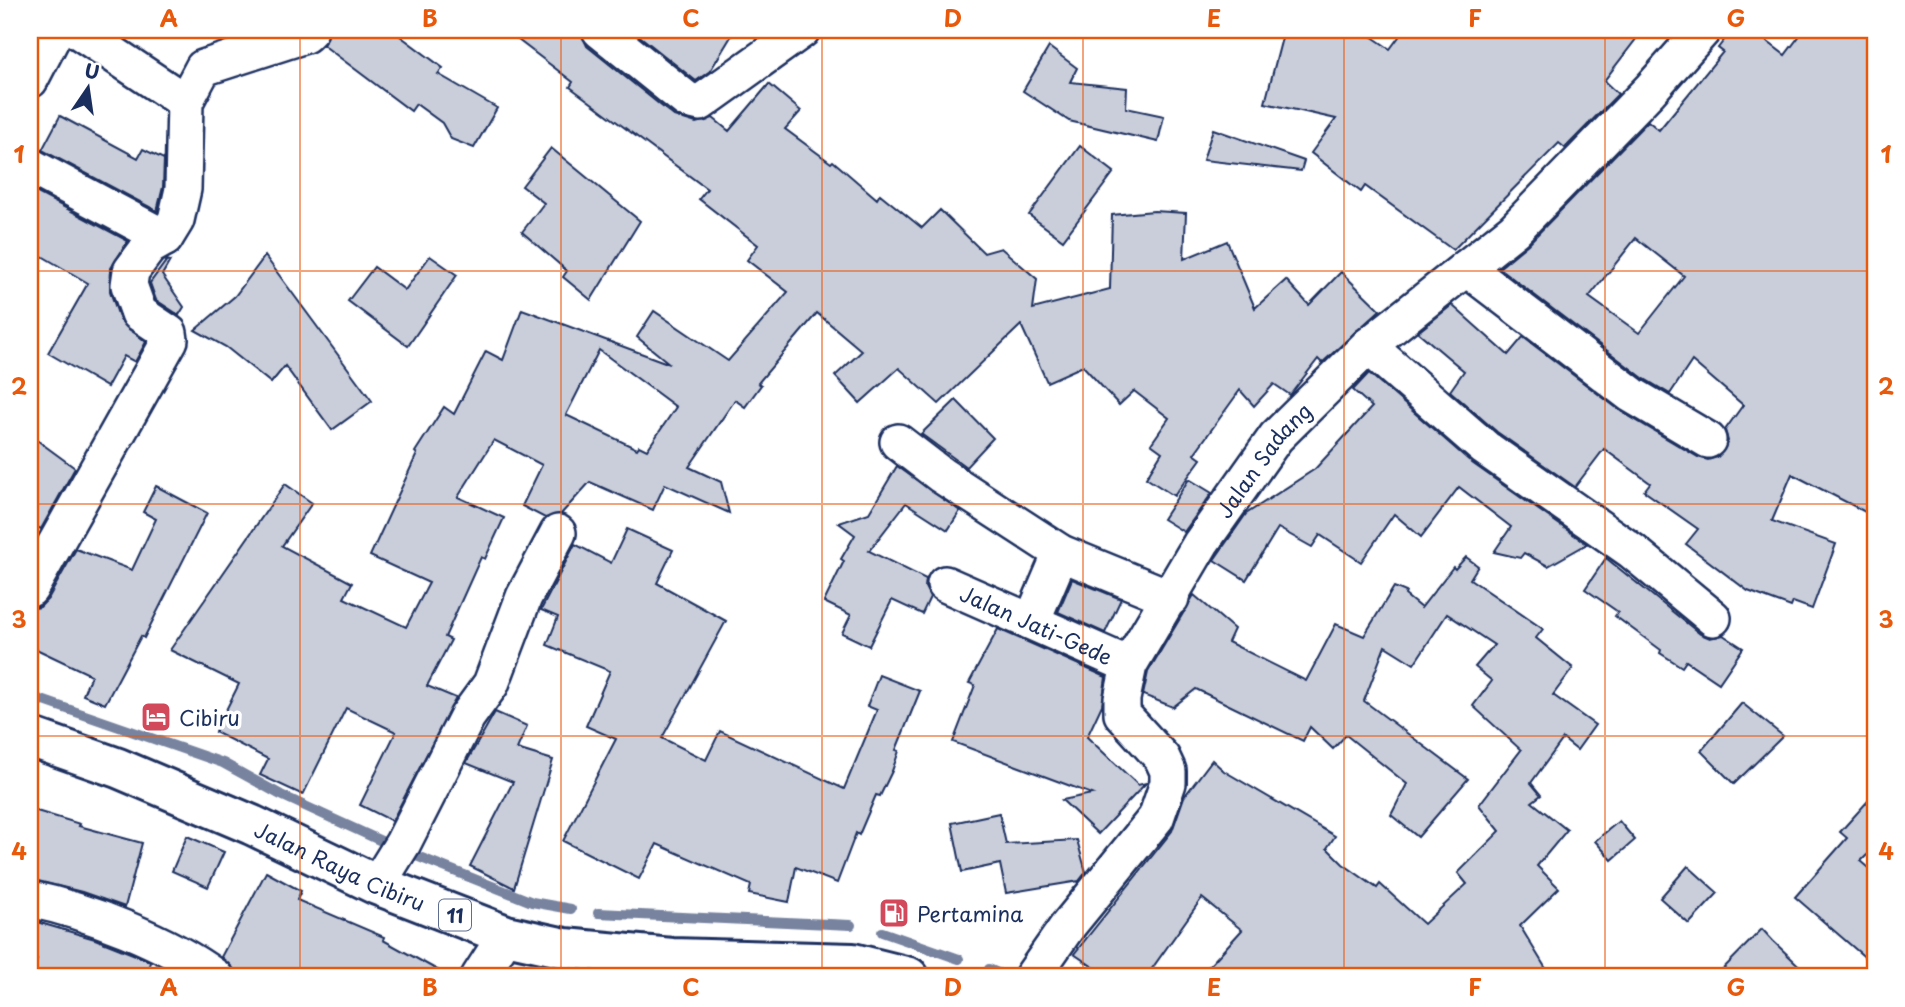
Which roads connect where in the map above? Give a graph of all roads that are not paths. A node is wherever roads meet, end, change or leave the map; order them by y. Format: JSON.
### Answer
{"nodes":[{"id":1,"x":56,"y":30,"type":"edge"},
{"id":2,"x":77,"y":30,"type":"edge"},
{"id":3,"x":310,"y":30,"type":"edge"},
{"id":4,"x":600,"y":30,"type":"edge"},
{"id":5,"x":803,"y":30,"type":"edge"},
{"id":6,"x":1703,"y":30,"type":"edge"},
{"id":7,"x":30,"y":80,"type":"edge"},
{"id":8,"x":185,"y":102,"type":"junction"},
{"id":9,"x":30,"y":166,"type":"edge"},
{"id":10,"x":165,"y":238,"type":"junction"},
{"id":11,"x":1466,"y":268,"type":"junction"},
{"id":12,"x":1368,"y":345,"type":"junction"},
{"id":13,"x":1708,"y":440,"type":"dead end"},
{"id":14,"x":898,"y":442,"type":"dead end"},
{"id":15,"x":558,"y":533,"type":"dead end"},
{"id":16,"x":1061,"y":553,"type":"junction"},
{"id":17,"x":945,"y":584,"type":"dead end"},
{"id":18,"x":30,"y":589,"type":"edge"},
{"id":19,"x":1171,"y":598,"type":"junction"},
{"id":20,"x":1713,"y":618,"type":"dead end"},
{"id":21,"x":1032,"y":621,"type":"junction"},
{"id":22,"x":1129,"y":665,"type":"junction"},
{"id":23,"x":30,"y":737,"type":"edge"},
{"id":24,"x":377,"y":885,"type":"junction"},
{"id":25,"x":30,"y":900,"type":"edge"},
{"id":26,"x":506,"y":935,"type":"junction"},
{"id":27,"x":215,"y":977,"type":"edge"},
{"id":28,"x":479,"y":977,"type":"edge"},
{"id":29,"x":909,"y":977,"type":"edge"},
{"id":30,"x":1032,"y":977,"type":"edge"}],
"edges":[{"from":1,"to":7,"type":"street"},
{"from":2,"to":8,"type":"street"},
{"from":3,"to":8,"type":"street"},
{"from":4,"to":5,"type":"street"},
{"from":6,"to":11,"type":"street","name":"Jalan Sadang"},
{"from":8,"to":10,"type":"street"},
{"from":9,"to":10,"type":"street"},
{"from":10,"to":18,"type":"street"},
{"from":11,"to":12,"type":"street","name":"Jalan Sadang"},
{"from":11,"to":13,"type":"street"},
{"from":12,"to":19,"type":"street","name":"Jalan Sadang"},
{"from":12,"to":20,"type":"street"},
{"from":14,"to":16,"type":"street"},
{"from":15,"to":24,"type":"street"},
{"from":16,"to":19,"type":"street"},
{"from":16,"to":21,"type":"street"},
{"from":17,"to":21,"type":"street","name":"Jalan Jati-Gede"},
{"from":19,"to":22,"type":"street","name":"Jalan Sadang"},
{"from":21,"to":22,"type":"street","name":"Jalan Jati-Gede"},
{"from":22,"to":30,"type":"street","name":"Jalan Sadang"},
{"from":23,"to":24,"type":"highway","name":"Jalan Raya Cibiru","number":"11"},
{"from":24,"to":26,"type":"highway","name":"Jalan Raya Cibiru","number":"11"},
{"from":25,"to":27,"type":"street"},
{"from":26,"to":28,"type":"street"},
{"from":26,"to":29,"type":"highway","name":"Jalan Raya Cibiru","number":"11"}]}
